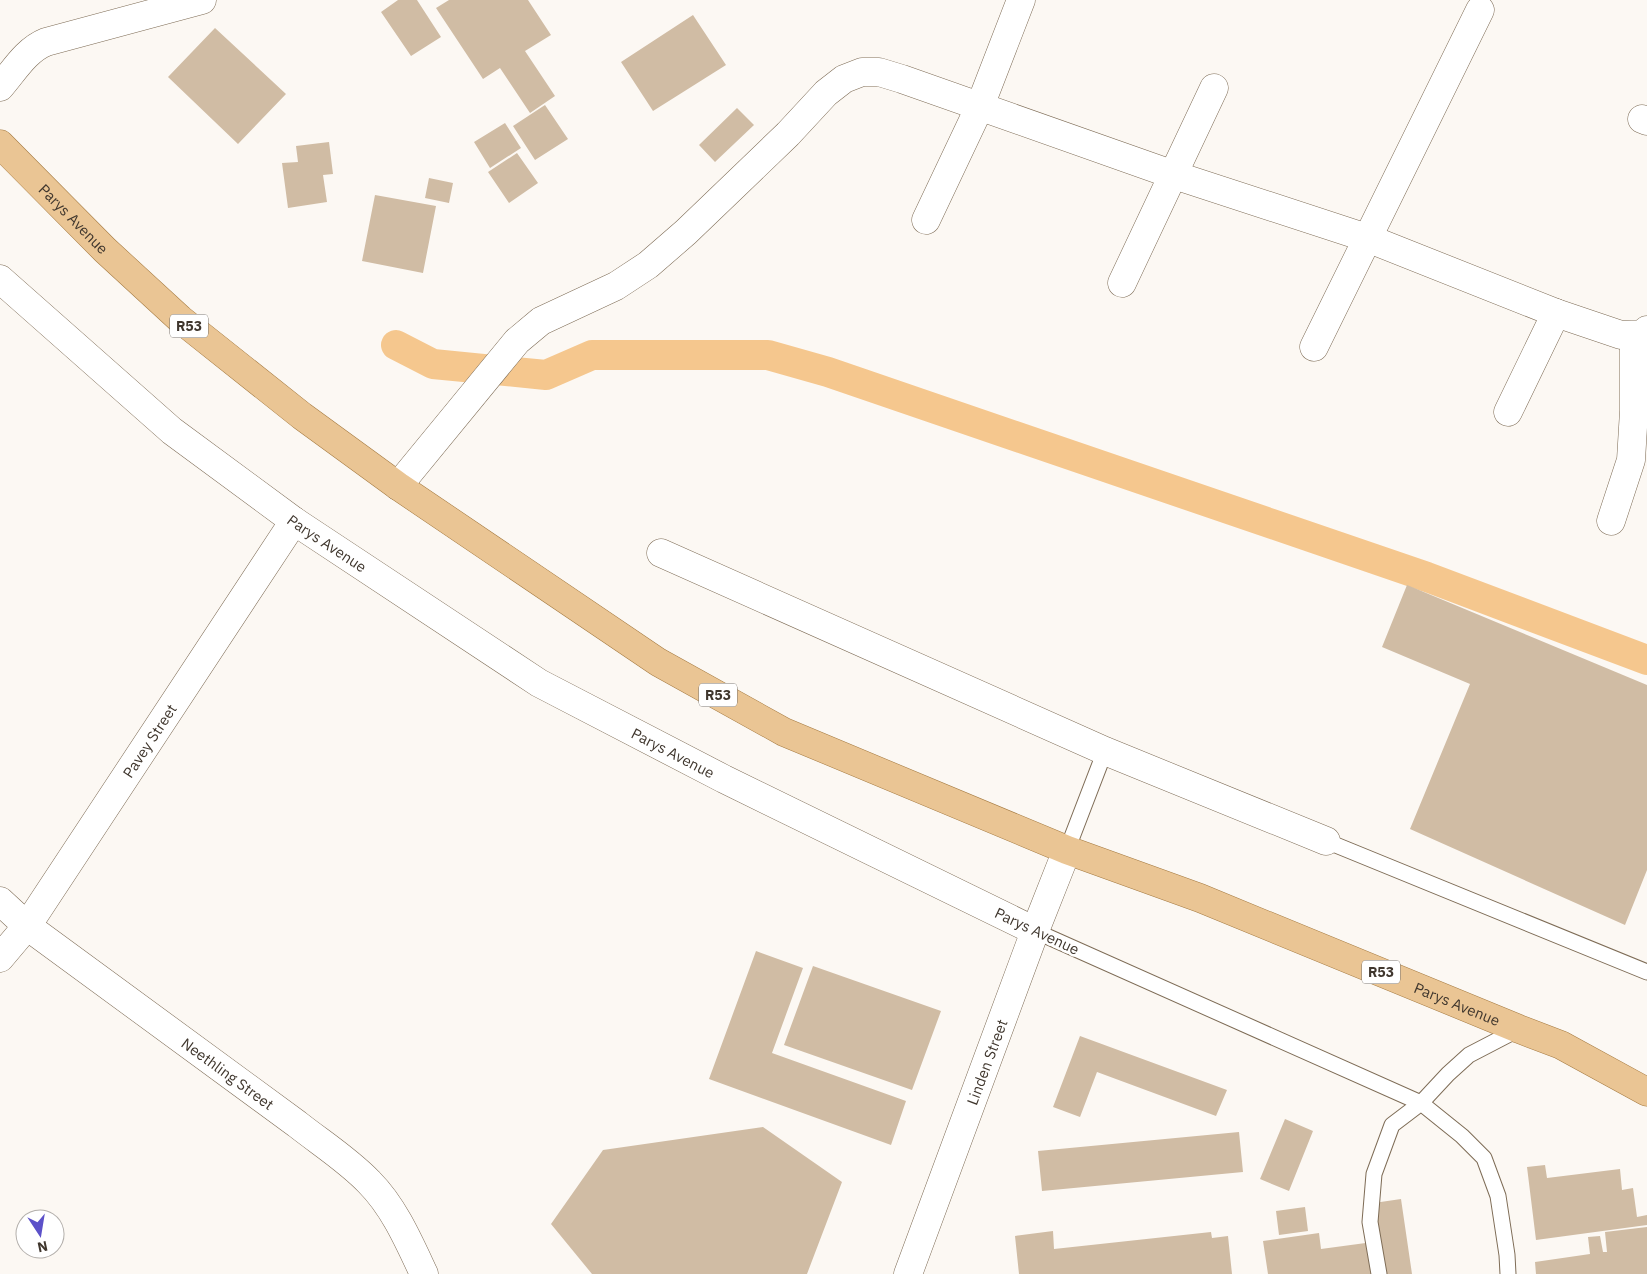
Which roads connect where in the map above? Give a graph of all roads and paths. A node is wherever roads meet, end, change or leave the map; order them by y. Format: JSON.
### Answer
{"nodes":[{"id":1,"x":202,"y":0,"type":"edge"},
{"id":2,"x":1022,"y":0,"type":"edge"},
{"id":3,"x":1480,"y":10,"type":"dead end"},
{"id":4,"x":0,"y":87,"type":"edge"},
{"id":5,"x":1214,"y":88,"type":"dead end"},
{"id":6,"x":980,"y":106,"type":"junction"},
{"id":7,"x":0,"y":144,"type":"edge"},
{"id":8,"x":1174,"y":176,"type":"junction"},
{"id":9,"x":926,"y":220,"type":"dead end"},
{"id":10,"x":1367,"y":238,"type":"junction"},
{"id":11,"x":0,"y":279,"type":"edge"},
{"id":12,"x":1122,"y":283,"type":"dead end"},
{"id":13,"x":1556,"y":313,"type":"junction"},
{"id":14,"x":1640,"y":333,"type":"edge"},
{"id":15,"x":1314,"y":347,"type":"dead end"},
{"id":16,"x":1508,"y":412,"type":"dead end"},
{"id":17,"x":398,"y":486,"type":"junction"},
{"id":18,"x":294,"y":521,"type":"junction"},
{"id":19,"x":1611,"y":521,"type":"dead end"},
{"id":20,"x":661,"y":553,"type":"dead end"},
{"id":21,"x":1105,"y":751,"type":"junction"},
{"id":22,"x":1326,"y":841,"type":"joint"},
{"id":23,"x":1067,"y":850,"type":"junction"},
{"id":24,"x":0,"y":901,"type":"edge"},
{"id":25,"x":27,"y":926,"type":"junction"},
{"id":26,"x":1034,"y":931,"type":"junction"},
{"id":27,"x":0,"y":958,"type":"edge"},
{"id":28,"x":1647,"y":972,"type":"edge"},
{"id":29,"x":1519,"y":1029,"type":"junction"},
{"id":30,"x":1647,"y":1092,"type":"edge"},
{"id":31,"x":1421,"y":1103,"type":"junction"},
{"id":32,"x":911,"y":1270,"type":"edge"},
{"id":33,"x":424,"y":1274,"type":"edge"},
{"id":34,"x":1379,"y":1274,"type":"edge"},
{"id":35,"x":1508,"y":1274,"type":"edge"}],
"edges":[{"from":1,"to":4,"type":"street"},
{"from":2,"to":6,"type":"street"},
{"from":3,"to":10,"type":"street"},
{"from":5,"to":8,"type":"street"},
{"from":6,"to":8,"type":"street"},
{"from":6,"to":9,"type":"street"},
{"from":6,"to":17,"type":"street"},
{"from":7,"to":17,"type":"main road","name":"Parys Avenue","number":"R53"},
{"from":8,"to":10,"type":"street"},
{"from":8,"to":12,"type":"street"},
{"from":10,"to":13,"type":"street"},
{"from":10,"to":15,"type":"street"},
{"from":11,"to":18,"type":"street","name":"Parys Avenue"},
{"from":13,"to":14,"type":"street"},
{"from":13,"to":16,"type":"street"},
{"from":14,"to":19,"type":"street"},
{"from":17,"to":23,"type":"main road","name":"Parys Avenue","number":"R53"},
{"from":18,"to":25,"type":"street","name":"Pavey Street"},
{"from":18,"to":26,"type":"street","name":"Parys Avenue"},
{"from":20,"to":21,"type":"street"},
{"from":21,"to":22,"type":"street"},
{"from":21,"to":23,"type":"lane"},
{"from":22,"to":28,"type":"lane"},
{"from":23,"to":26,"type":"street","name":"Linden Street"},
{"from":23,"to":29,"type":"main road","name":"Parys Avenue","number":"R53"},
{"from":24,"to":25,"type":"street","name":"Neethling Street"},
{"from":25,"to":27,"type":"street","name":"Pavey Street"},
{"from":25,"to":33,"type":"street","name":"Neethling Street"},
{"from":26,"to":31,"type":"lane","name":"Parys Avenue"},
{"from":26,"to":32,"type":"street","name":"Linden Street"},
{"from":29,"to":30,"type":"main road","name":"Parys Avenue","number":"R53"},
{"from":29,"to":31,"type":"lane"},
{"from":31,"to":34,"type":"lane"},
{"from":31,"to":35,"type":"lane","name":"Parys Avenue"}]}
